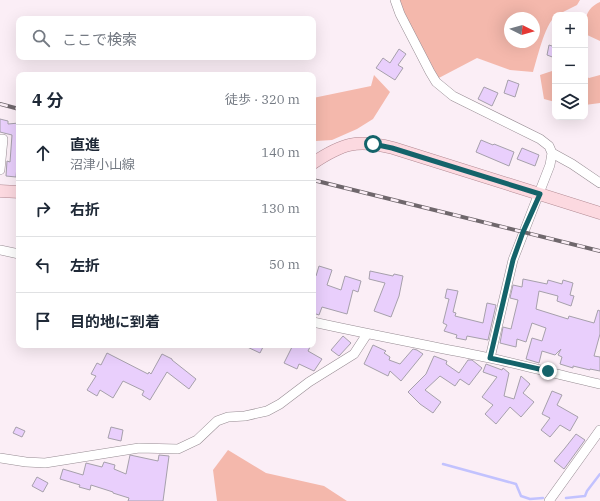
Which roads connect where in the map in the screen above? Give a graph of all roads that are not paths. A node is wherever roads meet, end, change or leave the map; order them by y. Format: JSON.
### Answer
{"nodes":[{"id":1,"x":395,"y":0,"type":"edge"},
{"id":2,"x":0,"y":139,"type":"edge"},
{"id":3,"x":552,"y":153,"type":"junction"},
{"id":4,"x":316,"y":161,"type":"edge"},
{"id":5,"x":0,"y":170,"type":"edge"},
{"id":6,"x":600,"y":183,"type":"edge"},
{"id":7,"x":0,"y":191,"type":"edge"},
{"id":8,"x":16,"y":192,"type":"edge"},
{"id":9,"x":540,"y":194,"type":"junction"},
{"id":10,"x":600,"y":213,"type":"edge"},
{"id":11,"x":0,"y":250,"type":"edge"},
{"id":12,"x":16,"y":253,"type":"edge"},
{"id":13,"x":316,"y":323,"type":"edge"},
{"id":14,"x":367,"y":334,"type":"junction"},
{"id":15,"x":490,"y":358,"type":"junction"},
{"id":16,"x":600,"y":384,"type":"edge"},
{"id":17,"x":600,"y":430,"type":"edge"},
{"id":18,"x":0,"y":458,"type":"edge"},
{"id":19,"x":549,"y":501,"type":"edge"}],
"edges":[{"from":1,"to":3,"type":"street"},
{"from":2,"to":5,"type":"street"},
{"from":3,"to":6,"type":"street"},
{"from":3,"to":9,"type":"street"},
{"from":4,"to":9,"type":"main road"},
{"from":7,"to":8,"type":"main road"},
{"from":9,"to":10,"type":"main road"},
{"from":9,"to":15,"type":"street"},
{"from":11,"to":12,"type":"street"},
{"from":13,"to":14,"type":"street"},
{"from":14,"to":15,"type":"street"},
{"from":14,"to":18,"type":"street"},
{"from":15,"to":16,"type":"street"},
{"from":17,"to":19,"type":"street"}]}
